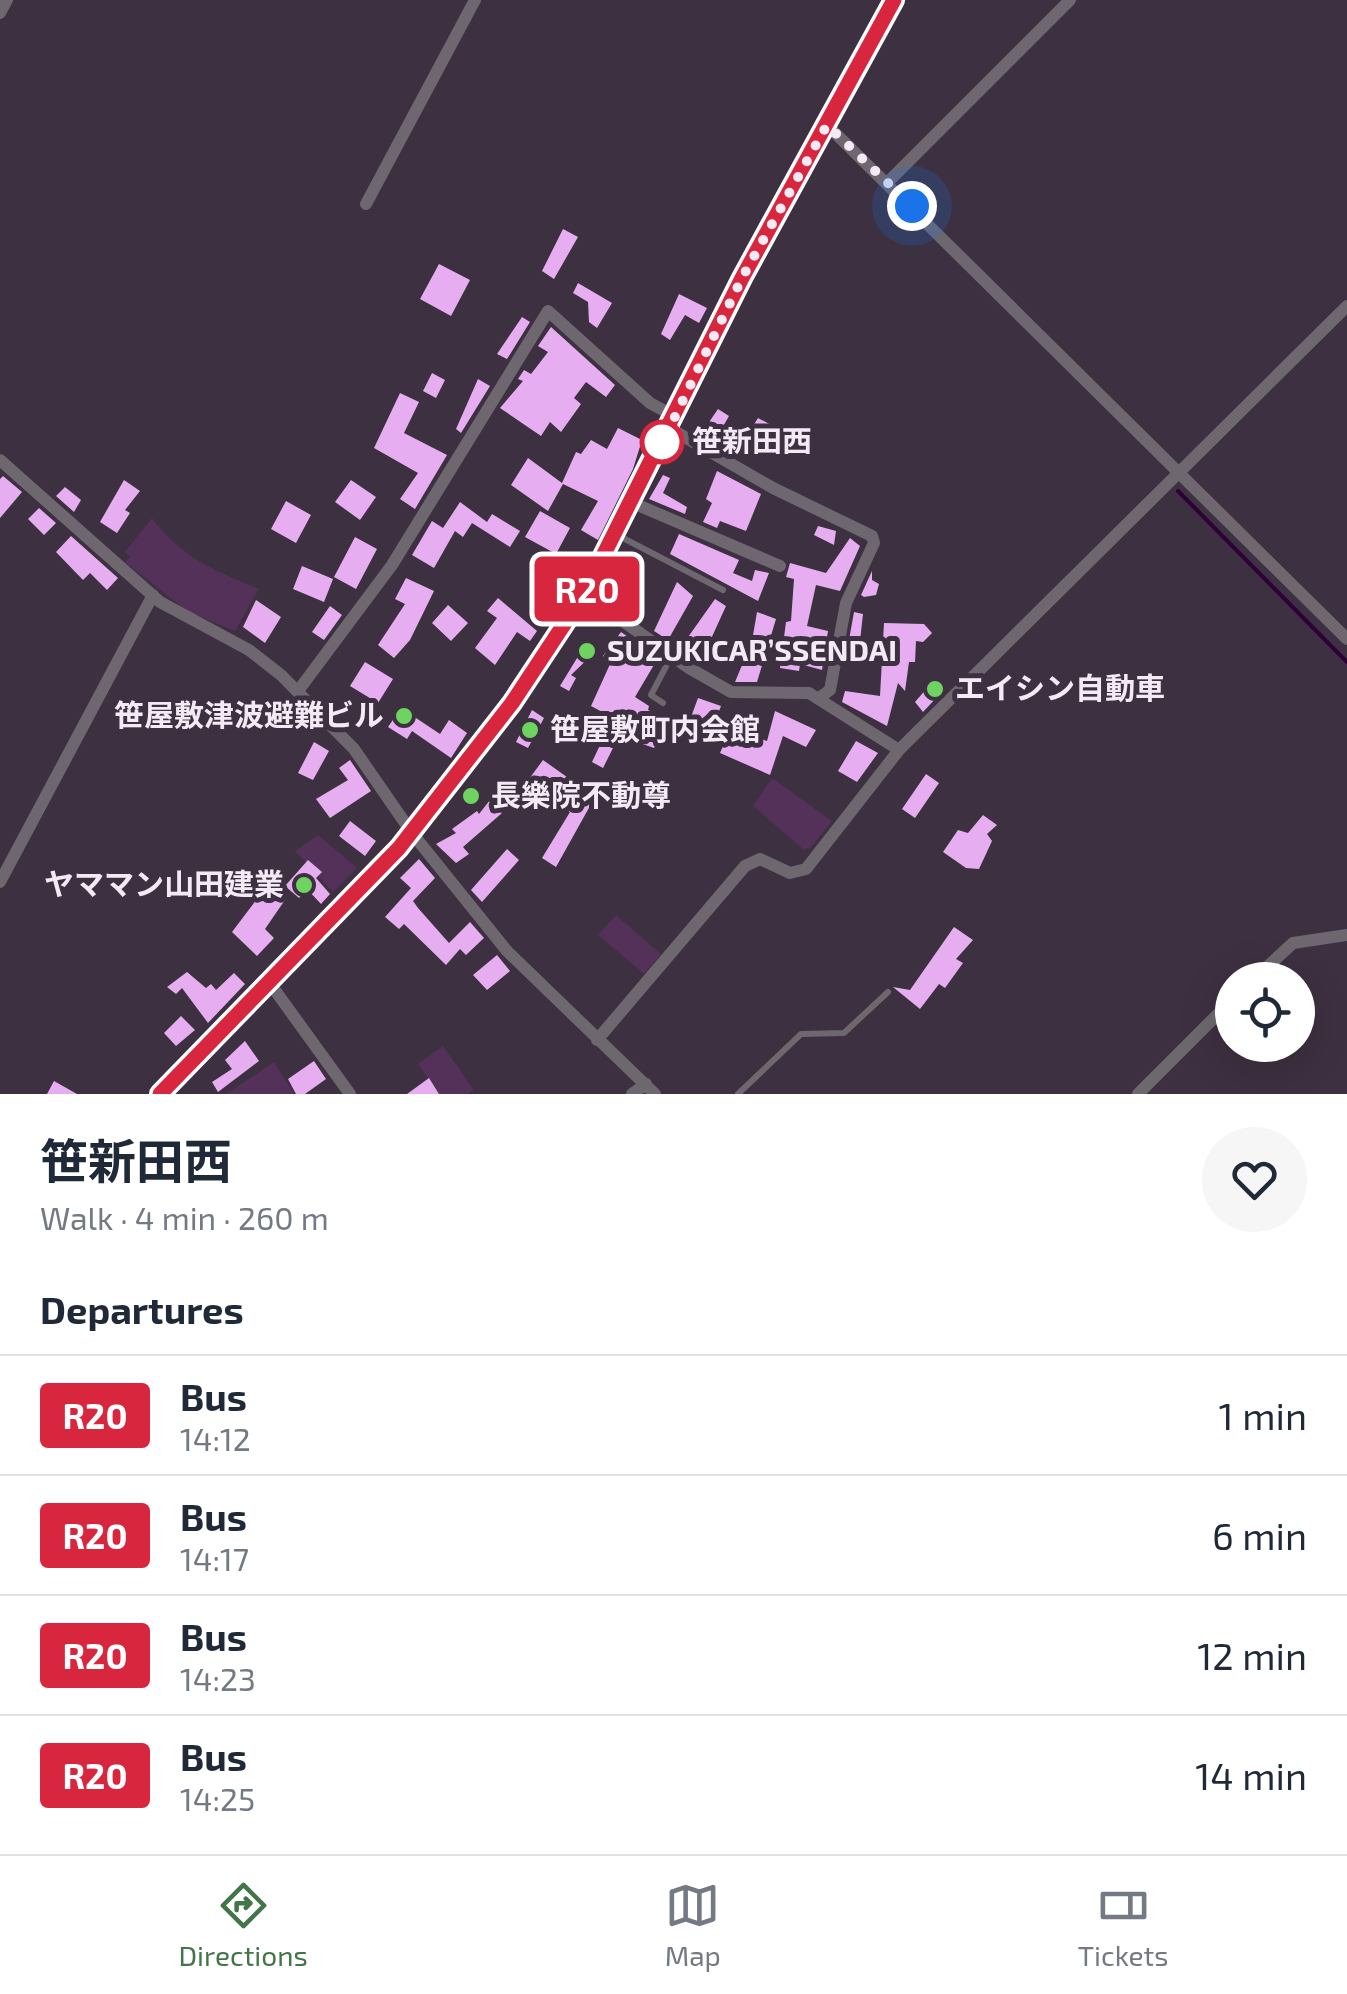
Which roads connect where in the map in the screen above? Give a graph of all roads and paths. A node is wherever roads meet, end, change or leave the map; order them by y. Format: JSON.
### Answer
{"nodes":[{"id":1,"x":7,"y":0,"type":"edge"},
{"id":2,"x":475,"y":0,"type":"edge"},
{"id":3,"x":894,"y":0,"type":"edge"},
{"id":4,"x":1070,"y":0,"type":"edge"},
{"id":5,"x":0,"y":13,"type":"edge"},
{"id":6,"x":827,"y":125,"type":"junction"},
{"id":7,"x":888,"y":182,"type":"junction"},
{"id":8,"x":366,"y":204,"type":"dead end"},
{"id":9,"x":1347,"y":306,"type":"edge"},
{"id":10,"x":672,"y":422,"type":"junction"},
{"id":11,"x":0,"y":460,"type":"edge"},
{"id":12,"x":1181,"y":474,"type":"junction"},
{"id":13,"x":640,"y":506,"type":"dead end"},
{"id":14,"x":623,"y":538,"type":"dead end"},
{"id":15,"x":780,"y":566,"type":"dead end"},
{"id":16,"x":723,"y":590,"type":"dead end"},
{"id":17,"x":584,"y":594,"type":"junction"},
{"id":18,"x":153,"y":595,"type":"junction"},
{"id":19,"x":1347,"y":639,"type":"edge"},
{"id":20,"x":672,"y":656,"type":"junction"},
{"id":21,"x":298,"y":692,"type":"junction"},
{"id":22,"x":819,"y":698,"type":"junction"},
{"id":23,"x":664,"y":703,"type":"dead end"},
{"id":24,"x":899,"y":750,"type":"junction"},
{"id":25,"x":412,"y":833,"type":"junction"},
{"id":26,"x":0,"y":882,"type":"edge"},
{"id":27,"x":1347,"y":935,"type":"edge"},
{"id":28,"x":1272,"y":962,"type":"edge"},
{"id":29,"x":270,"y":982,"type":"junction"},
{"id":30,"x":888,"y":992,"type":"dead end"},
{"id":31,"x":1215,"y":1017,"type":"edge"},
{"id":32,"x":597,"y":1040,"type":"junction"},
{"id":33,"x":650,"y":1089,"type":"edge"},
{"id":34,"x":160,"y":1094,"type":"edge"},
{"id":35,"x":350,"y":1094,"type":"edge"},
{"id":36,"x":632,"y":1094,"type":"edge"},
{"id":37,"x":738,"y":1094,"type":"edge"},
{"id":38,"x":1138,"y":1094,"type":"edge"}],
"edges":[{"from":1,"to":5,"type":"street"},
{"from":2,"to":8,"type":"street"},
{"from":3,"to":6,"type":"main road"},
{"from":4,"to":7,"type":"street"},
{"from":6,"to":7,"type":"street"},
{"from":6,"to":10,"type":"main road"},
{"from":7,"to":12,"type":"street"},
{"from":9,"to":12,"type":"street"},
{"from":10,"to":17,"type":"main road"},
{"from":10,"to":21,"type":"street"},
{"from":10,"to":22,"type":"street"},
{"from":11,"to":18,"type":"street"},
{"from":12,"to":19,"type":"street"},
{"from":12,"to":24,"type":"street"},
{"from":13,"to":15,"type":"street"},
{"from":14,"to":16,"type":"lane"},
{"from":17,"to":20,"type":"street"},
{"from":17,"to":25,"type":"main road"},
{"from":18,"to":21,"type":"street"},
{"from":18,"to":26,"type":"street"},
{"from":20,"to":22,"type":"street"},
{"from":20,"to":23,"type":"lane"},
{"from":21,"to":25,"type":"street"},
{"from":22,"to":24,"type":"street"},
{"from":24,"to":32,"type":"street"},
{"from":25,"to":29,"type":"main road"},
{"from":25,"to":32,"type":"street"},
{"from":27,"to":28,"type":"street"},
{"from":29,"to":34,"type":"main road"},
{"from":29,"to":35,"type":"street"},
{"from":30,"to":37,"type":"lane"},
{"from":31,"to":38,"type":"street"},
{"from":32,"to":33,"type":"street"},
{"from":33,"to":36,"type":"street"}]}
